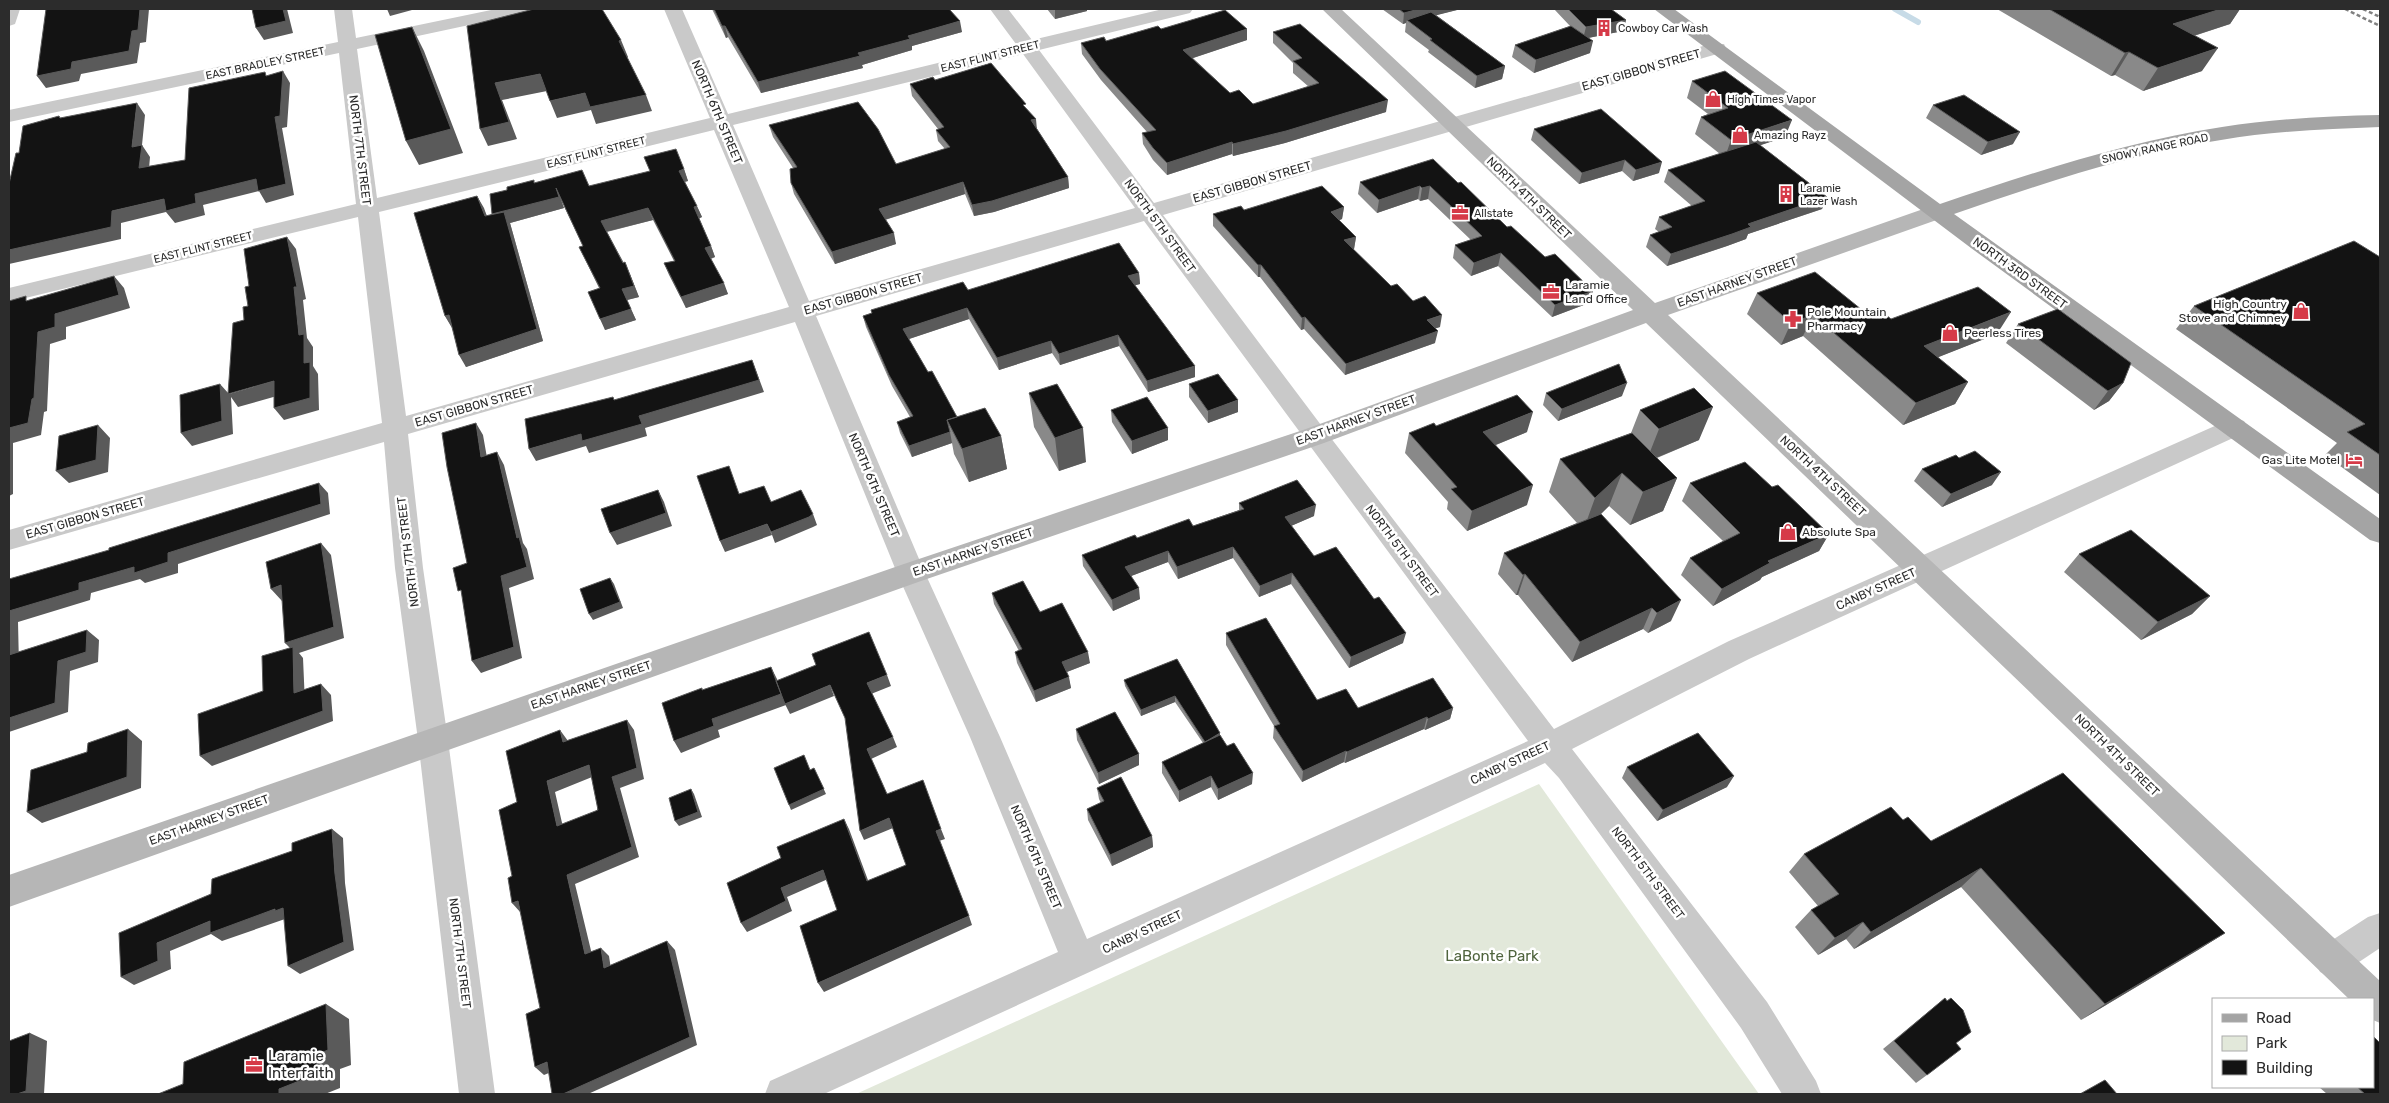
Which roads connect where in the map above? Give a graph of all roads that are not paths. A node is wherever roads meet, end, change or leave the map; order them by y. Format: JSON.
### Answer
{"nodes":[{"id":1,"x":11,"y":9,"type":"edge"},
{"id":2,"x":343,"y":9,"type":"edge"},
{"id":3,"x":521,"y":9,"type":"edge"},
{"id":4,"x":673,"y":9,"type":"edge"},
{"id":5,"x":999,"y":9,"type":"edge"},
{"id":6,"x":1184,"y":9,"type":"edge"},
{"id":7,"x":1331,"y":9,"type":"edge"},
{"id":8,"x":1663,"y":9,"type":"edge"},
{"id":9,"x":9,"y":20,"type":"edge"},
{"id":10,"x":347,"y":45,"type":"junction"},
{"id":11,"x":1027,"y":47,"type":"junction"},
{"id":12,"x":1717,"y":48,"type":"junction"},
{"id":13,"x":9,"y":116,"type":"edge"},
{"id":14,"x":2380,"y":121,"type":"edge"},
{"id":15,"x":721,"y":122,"type":"junction"},
{"id":16,"x":1452,"y":124,"type":"junction"},
{"id":17,"x":367,"y":207,"type":"junction"},
{"id":18,"x":1149,"y":212,"type":"junction"},
{"id":19,"x":1938,"y":212,"type":"junction"},
{"id":20,"x":9,"y":295,"type":"edge"},
{"id":21,"x":802,"y":311,"type":"junction"},
{"id":22,"x":1649,"y":313,"type":"junction"},
{"id":23,"x":2235,"y":427,"type":"junction"},
{"id":24,"x":395,"y":428,"type":"junction"},
{"id":25,"x":1315,"y":436,"type":"junction"},
{"id":26,"x":2380,"y":533,"type":"edge"},
{"id":27,"x":9,"y":540,"type":"edge"},
{"id":28,"x":1921,"y":569,"type":"junction"},
{"id":29,"x":911,"y":573,"type":"junction"},
{"id":30,"x":433,"y":740,"type":"junction"},
{"id":31,"x":1550,"y":746,"type":"junction"},
{"id":32,"x":9,"y":891,"type":"edge"},
{"id":33,"x":2380,"y":929,"type":"edge"},
{"id":34,"x":1079,"y":960,"type":"junction"},
{"id":35,"x":2332,"y":960,"type":"junction"},
{"id":36,"x":2373,"y":998,"type":"edge"},
{"id":37,"x":477,"y":1094,"type":"edge"},
{"id":38,"x":784,"y":1094,"type":"edge"},
{"id":39,"x":1803,"y":1094,"type":"edge"}],
"edges":[{"from":1,"to":9,"type":"street"},
{"from":2,"to":10,"type":"street","name":"NORTH 7TH STREET"},
{"from":3,"to":10,"type":"street","name":"EAST BRADLEY STREET"},
{"from":4,"to":15,"type":"street","name":"NORTH 6TH STREET"},
{"from":5,"to":11,"type":"street","name":"NORTH 5TH STREET"},
{"from":6,"to":11,"type":"street","name":"EAST FLINT STREET"},
{"from":7,"to":16,"type":"main road","name":"NORTH 4TH STREET"},
{"from":8,"to":12,"type":"main road","name":"NORTH 3RD STREET"},
{"from":10,"to":13,"type":"street","name":"EAST BRADLEY STREET"},
{"from":10,"to":17,"type":"street","name":"NORTH 7TH STREET"},
{"from":11,"to":15,"type":"street","name":"EAST FLINT STREET"},
{"from":11,"to":18,"type":"street","name":"NORTH 5TH STREET"},
{"from":12,"to":16,"type":"street","name":"EAST GIBBON STREET"},
{"from":12,"to":19,"type":"main road","name":"NORTH 3RD STREET"},
{"from":14,"to":19,"type":"main road","name":"SNOWY RANGE ROAD"},
{"from":15,"to":17,"type":"street","name":"EAST FLINT STREET"},
{"from":15,"to":21,"type":"street","name":"NORTH 6TH STREET"},
{"from":16,"to":18,"type":"street","name":"EAST GIBBON STREET"},
{"from":16,"to":22,"type":"main road","name":"NORTH 4TH STREET"},
{"from":17,"to":20,"type":"street","name":"EAST FLINT STREET"},
{"from":17,"to":24,"type":"street","name":"NORTH 7TH STREET"},
{"from":18,"to":21,"type":"street","name":"EAST GIBBON STREET"},
{"from":18,"to":25,"type":"street","name":"NORTH 5TH STREET"},
{"from":19,"to":22,"type":"main road","name":"EAST HARNEY STREET"},
{"from":19,"to":23,"type":"main road","name":"NORTH 3RD STREET"},
{"from":21,"to":24,"type":"street","name":"EAST GIBBON STREET"},
{"from":21,"to":29,"type":"street","name":"NORTH 6TH STREET"},
{"from":22,"to":25,"type":"main road","name":"EAST HARNEY STREET"},
{"from":22,"to":28,"type":"main road","name":"NORTH 4TH STREET"},
{"from":23,"to":26,"type":"main road","name":"NORTH 3RD STREET"},
{"from":23,"to":28,"type":"street","name":"CANBY STREET"},
{"from":24,"to":27,"type":"street","name":"EAST GIBBON STREET"},
{"from":24,"to":30,"type":"street","name":"NORTH 7TH STREET"},
{"from":25,"to":29,"type":"main road","name":"EAST HARNEY STREET"},
{"from":25,"to":31,"type":"street","name":"NORTH 5TH STREET"},
{"from":28,"to":31,"type":"street","name":"CANBY STREET"},
{"from":28,"to":35,"type":"main road","name":"NORTH 4TH STREET"},
{"from":29,"to":30,"type":"main road","name":"EAST HARNEY STREET"},
{"from":29,"to":34,"type":"street","name":"NORTH 6TH STREET"},
{"from":30,"to":32,"type":"main road","name":"EAST HARNEY STREET"},
{"from":30,"to":37,"type":"street","name":"NORTH 7TH STREET"},
{"from":31,"to":34,"type":"street","name":"CANBY STREET"},
{"from":31,"to":39,"type":"street","name":"NORTH 5TH STREET"},
{"from":33,"to":35,"type":"street"},
{"from":34,"to":38,"type":"street","name":"CANBY STREET"},
{"from":35,"to":36,"type":"main road","name":"NORTH 4TH STREET"}]}
